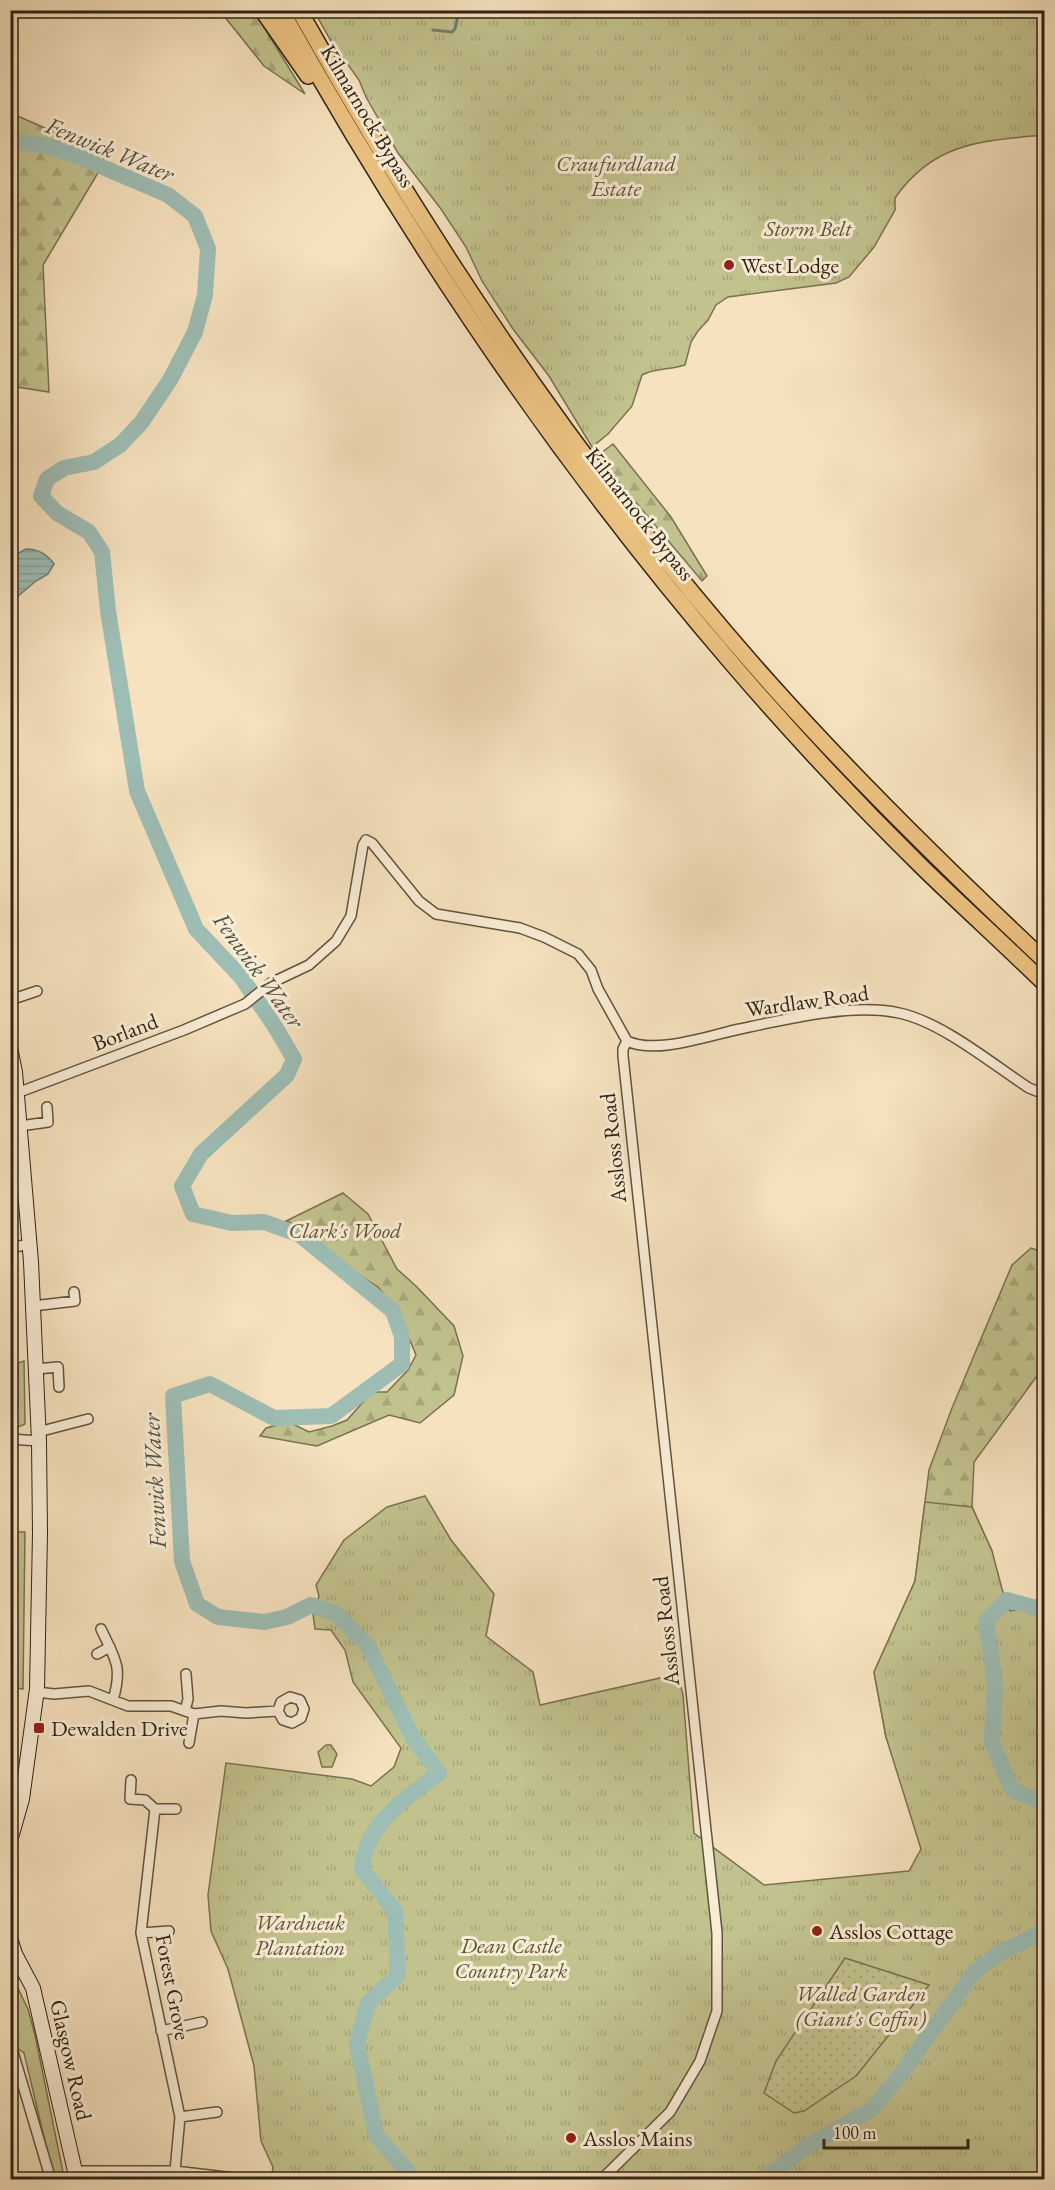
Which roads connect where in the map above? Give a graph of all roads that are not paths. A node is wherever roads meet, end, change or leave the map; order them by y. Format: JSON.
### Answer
{"nodes":[{"id":1,"x":262,"y":10,"type":"edge"},
{"id":2,"x":281,"y":10,"type":"edge"},
{"id":3,"x":299,"y":10,"type":"edge"},
{"id":4,"x":331,"y":99,"type":"junction"},
{"id":5,"x":1044,"y":960,"type":"edge"},
{"id":6,"x":1044,"y":983,"type":"edge"},
{"id":7,"x":38,"y":991,"type":"dead end"},
{"id":8,"x":10,"y":1000,"type":"edge"},
{"id":9,"x":627,"y":1041,"type":"junction"},
{"id":10,"x":11,"y":1048,"type":"edge"},
{"id":11,"x":17,"y":1093,"type":"junction"},
{"id":12,"x":1044,"y":1094,"type":"edge"},
{"id":13,"x":47,"y":1107,"type":"dead end"},
{"id":14,"x":20,"y":1126,"type":"junction"},
{"id":15,"x":30,"y":1244,"type":"junction"},
{"id":16,"x":10,"y":1248,"type":"edge"},
{"id":17,"x":74,"y":1292,"type":"dead end"},
{"id":18,"x":33,"y":1306,"type":"junction"},
{"id":19,"x":36,"y":1369,"type":"junction"},
{"id":20,"x":59,"y":1387,"type":"dead end"},
{"id":21,"x":88,"y":1419,"type":"dead end"},
{"id":22,"x":39,"y":1436,"type":"junction"},
{"id":23,"x":10,"y":1439,"type":"edge"},
{"id":24,"x":101,"y":1629,"type":"dead end"},
{"id":25,"x":110,"y":1647,"type":"junction"},
{"id":26,"x":97,"y":1654,"type":"dead end"},
{"id":27,"x":186,"y":1674,"type":"dead end"},
{"id":28,"x":37,"y":1692,"type":"junction"},
{"id":29,"x":112,"y":1700,"type":"junction"},
{"id":30,"x":278,"y":1711,"type":"dead end"},
{"id":31,"x":190,"y":1713,"type":"junction"},
{"id":32,"x":189,"y":1743,"type":"dead end"},
{"id":33,"x":132,"y":1780,"type":"dead end"},
{"id":34,"x":155,"y":1809,"type":"junction"},
{"id":35,"x":176,"y":1809,"type":"dead end"},
{"id":36,"x":10,"y":1840,"type":"edge"},
{"id":37,"x":10,"y":1900,"type":"edge"},
{"id":38,"x":10,"y":1910,"type":"edge"},
{"id":39,"x":169,"y":1931,"type":"dead end"},
{"id":40,"x":141,"y":1933,"type":"junction"},
{"id":41,"x":10,"y":1938,"type":"edge"},
{"id":42,"x":13,"y":1952,"type":"edge"},
{"id":43,"x":202,"y":2022,"type":"dead end"},
{"id":44,"x":161,"y":2031,"type":"junction"},
{"id":45,"x":10,"y":2052,"type":"edge"},
{"id":46,"x":217,"y":2112,"type":"dead end"},
{"id":47,"x":180,"y":2117,"type":"junction"},
{"id":48,"x":175,"y":2171,"type":"junction"},
{"id":49,"x":76,"y":2175,"type":"edge"},
{"id":50,"x":51,"y":2180,"type":"edge"},
{"id":51,"x":251,"y":2180,"type":"edge"},
{"id":52,"x":601,"y":2180,"type":"edge"}],
"edges":[{"from":1,"to":4,"type":"highway"},
{"from":2,"to":4,"type":"highway","name":"Kilmarnock Bypass"},
{"from":3,"to":5,"type":"highway","name":"Kilmarnock Bypass"},
{"from":4,"to":6,"type":"highway","name":"Kilmarnock Bypass"},
{"from":7,"to":8,"type":"street"},
{"from":9,"to":11,"type":"street","name":"Borland"},
{"from":9,"to":12,"type":"street","name":"Wardlaw Road"},
{"from":9,"to":52,"type":"street","name":"Assloss Road"},
{"from":10,"to":11,"type":"main road"},
{"from":11,"to":14,"type":"main road"},
{"from":13,"to":14,"type":"street"},
{"from":14,"to":15,"type":"main road"},
{"from":15,"to":16,"type":"street"},
{"from":15,"to":18,"type":"main road"},
{"from":17,"to":18,"type":"street"},
{"from":18,"to":19,"type":"main road"},
{"from":19,"to":20,"type":"street"},
{"from":19,"to":22,"type":"main road"},
{"from":21,"to":22,"type":"street"},
{"from":22,"to":23,"type":"street"},
{"from":22,"to":28,"type":"main road"},
{"from":24,"to":25,"type":"street"},
{"from":25,"to":26,"type":"street"},
{"from":25,"to":29,"type":"street"},
{"from":27,"to":31,"type":"street"},
{"from":28,"to":29,"type":"street"},
{"from":28,"to":36,"type":"main road"},
{"from":29,"to":31,"type":"street"},
{"from":30,"to":31,"type":"street"},
{"from":31,"to":32,"type":"street"},
{"from":33,"to":34,"type":"street"},
{"from":34,"to":35,"type":"street"},
{"from":34,"to":40,"type":"street","name":"Forest Grove"},
{"from":37,"to":38,"type":"main road"},
{"from":39,"to":40,"type":"street"},
{"from":40,"to":44,"type":"street","name":"Forest Grove"},
{"from":41,"to":42,"type":"main road","name":"Glasgow Road"},
{"from":42,"to":49,"type":"main road","name":"Glasgow Road"},
{"from":43,"to":44,"type":"street"},
{"from":44,"to":47,"type":"street","name":"Forest Grove"},
{"from":45,"to":50,"type":"street"},
{"from":46,"to":47,"type":"street"},
{"from":47,"to":48,"type":"street","name":"Forest Grove"},
{"from":48,"to":49,"type":"street"},
{"from":48,"to":51,"type":"street"}]}
